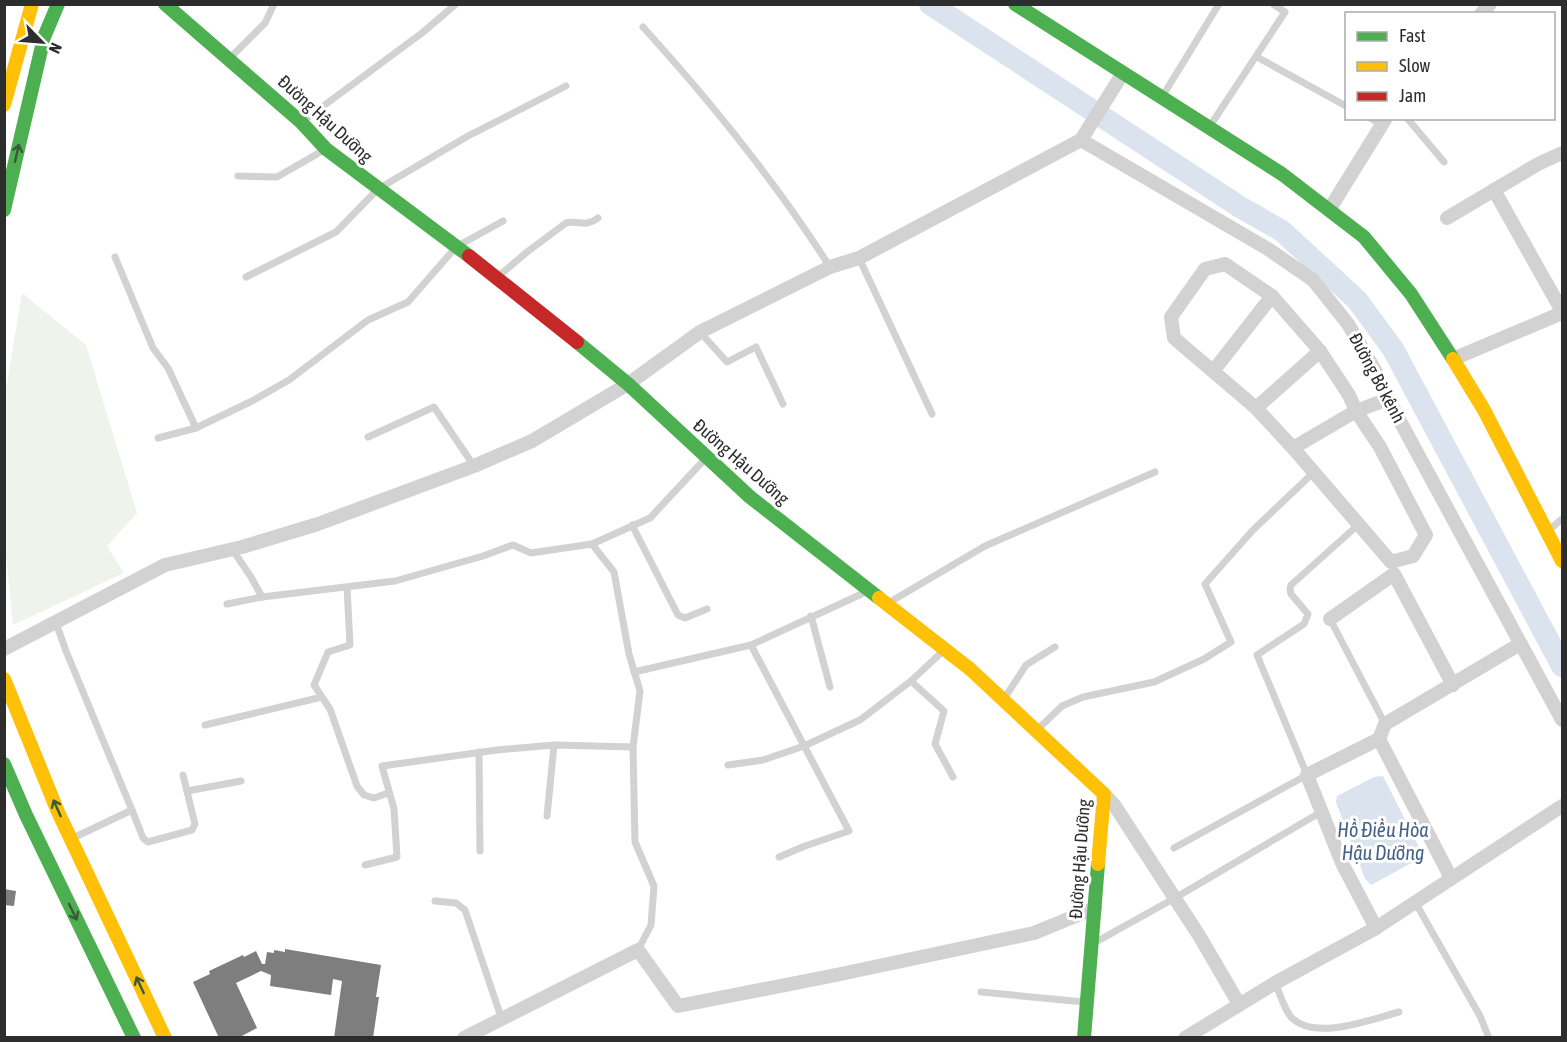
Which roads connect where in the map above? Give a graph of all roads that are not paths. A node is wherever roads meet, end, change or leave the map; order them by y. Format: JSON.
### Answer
{"nodes":[{"id":1,"x":21,"y":4,"type":"edge"},
{"id":2,"x":32,"y":4,"type":"edge"},
{"id":3,"x":58,"y":4,"type":"edge"},
{"id":4,"x":165,"y":4,"type":"edge"},
{"id":5,"x":274,"y":4,"type":"edge"},
{"id":6,"x":456,"y":4,"type":"edge"},
{"id":7,"x":1015,"y":4,"type":"edge"},
{"id":8,"x":1219,"y":4,"type":"edge"},
{"id":9,"x":1273,"y":4,"type":"edge"},
{"id":10,"x":643,"y":27,"type":"dead end"},
{"id":11,"x":1257,"y":57,"type":"junction"},
{"id":12,"x":229,"y":59,"type":"junction"},
{"id":13,"x":4,"y":60,"type":"edge"},
{"id":14,"x":1123,"y":73,"type":"junction"},
{"id":15,"x":566,"y":86,"type":"dead end"},
{"id":16,"x":1162,"y":98,"type":"junction"},
{"id":17,"x":4,"y":105,"type":"edge"},
{"id":18,"x":1345,"y":105,"type":"edge"},
{"id":19,"x":1409,"y":120,"type":"edge"},
{"id":20,"x":1380,"y":121,"type":"edge"},
{"id":21,"x":301,"y":122,"type":"junction"},
{"id":22,"x":1209,"y":128,"type":"junction"},
{"id":23,"x":1081,"y":140,"type":"junction"},
{"id":24,"x":326,"y":149,"type":"junction"},
{"id":25,"x":1563,"y":153,"type":"edge"},
{"id":26,"x":1444,"y":162,"type":"dead end"},
{"id":27,"x":238,"y":176,"type":"dead end"},
{"id":28,"x":378,"y":189,"type":"junction"},
{"id":29,"x":1494,"y":190,"type":"junction"},
{"id":30,"x":4,"y":210,"type":"edge"},
{"id":31,"x":1329,"y":210,"type":"junction"},
{"id":32,"x":598,"y":218,"type":"dead end"},
{"id":33,"x":1447,"y":218,"type":"dead end"},
{"id":34,"x":503,"y":221,"type":"dead end"},
{"id":35,"x":456,"y":247,"type":"junction"},
{"id":36,"x":115,"y":258,"type":"dead end"},
{"id":37,"x":858,"y":258,"type":"junction"},
{"id":38,"x":830,"y":267,"type":"junction"},
{"id":39,"x":246,"y":277,"type":"dead end"},
{"id":40,"x":498,"y":277,"type":"junction"},
{"id":41,"x":1272,"y":296,"type":"junction"},
{"id":42,"x":1563,"y":312,"type":"edge"},
{"id":43,"x":700,"y":332,"type":"junction"},
{"id":44,"x":1320,"y":351,"type":"junction"},
{"id":45,"x":1453,"y":359,"type":"junction"},
{"id":46,"x":1214,"y":370,"type":"junction"},
{"id":47,"x":628,"y":384,"type":"junction"},
{"id":48,"x":1388,"y":399,"type":"junction"},
{"id":49,"x":783,"y":404,"type":"dead end"},
{"id":50,"x":1256,"y":408,"type":"junction"},
{"id":51,"x":1356,"y":411,"type":"junction"},
{"id":52,"x":932,"y":414,"type":"dead end"},
{"id":53,"x":196,"y":428,"type":"junction"},
{"id":54,"x":368,"y":437,"type":"dead end"},
{"id":55,"x":158,"y":438,"type":"dead end"},
{"id":56,"x":1293,"y":448,"type":"junction"},
{"id":57,"x":707,"y":457,"type":"junction"},
{"id":58,"x":474,"y":466,"type":"junction"},
{"id":59,"x":1155,"y":472,"type":"dead end"},
{"id":60,"x":1313,"y":473,"type":"junction"},
{"id":61,"x":1563,"y":519,"type":"edge"},
{"id":62,"x":632,"y":525,"type":"junction"},
{"id":63,"x":1358,"y":525,"type":"junction"},
{"id":64,"x":1547,"y":531,"type":"junction"},
{"id":65,"x":592,"y":544,"type":"junction"},
{"id":66,"x":232,"y":549,"type":"junction"},
{"id":67,"x":1563,"y":561,"type":"edge"},
{"id":68,"x":346,"y":587,"type":"junction"},
{"id":69,"x":870,"y":590,"type":"junction"},
{"id":70,"x":262,"y":597,"type":"junction"},
{"id":71,"x":887,"y":603,"type":"junction"},
{"id":72,"x":227,"y":604,"type":"dead end"},
{"id":73,"x":708,"y":609,"type":"dead end"},
{"id":74,"x":811,"y":616,"type":"junction"},
{"id":75,"x":1330,"y":619,"type":"joint"},
{"id":76,"x":56,"y":623,"type":"junction"},
{"id":77,"x":1520,"y":644,"type":"junction"},
{"id":78,"x":752,"y":645,"type":"junction"},
{"id":79,"x":1055,"y":647,"type":"dead end"},
{"id":80,"x":4,"y":649,"type":"edge"},
{"id":81,"x":945,"y":649,"type":"junction"},
{"id":82,"x":634,"y":672,"type":"junction"},
{"id":83,"x":4,"y":679,"type":"edge"},
{"id":84,"x":911,"y":681,"type":"junction"},
{"id":85,"x":1453,"y":685,"type":"junction"},
{"id":86,"x":830,"y":687,"type":"dead end"},
{"id":87,"x":322,"y":697,"type":"junction"},
{"id":88,"x":1004,"y":699,"type":"junction"},
{"id":89,"x":1563,"y":720,"type":"edge"},
{"id":90,"x":1384,"y":724,"type":"junction"},
{"id":91,"x":205,"y":725,"type":"dead end"},
{"id":92,"x":1035,"y":732,"type":"junction"},
{"id":93,"x":1379,"y":739,"type":"junction"},
{"id":94,"x":554,"y":745,"type":"junction"},
{"id":95,"x":804,"y":746,"type":"junction"},
{"id":96,"x":633,"y":747,"type":"junction"},
{"id":97,"x":479,"y":752,"type":"junction"},
{"id":98,"x":4,"y":764,"type":"edge"},
{"id":99,"x":728,"y":765,"type":"dead end"},
{"id":100,"x":183,"y":775,"type":"dead end"},
{"id":101,"x":1307,"y":775,"type":"junction"},
{"id":102,"x":953,"y":777,"type":"dead end"},
{"id":103,"x":242,"y":781,"type":"dead end"},
{"id":104,"x":4,"y":791,"type":"edge"},
{"id":105,"x":187,"y":791,"type":"junction"},
{"id":106,"x":388,"y":793,"type":"junction"},
{"id":107,"x":1104,"y":794,"type":"junction"},
{"id":108,"x":1563,"y":806,"type":"edge"},
{"id":109,"x":132,"y":810,"type":"junction"},
{"id":110,"x":1321,"y":812,"type":"junction"},
{"id":111,"x":547,"y":816,"type":"dead end"},
{"id":112,"x":72,"y":838,"type":"junction"},
{"id":113,"x":1174,"y":848,"type":"dead end"},
{"id":114,"x":480,"y":851,"type":"dead end"},
{"id":115,"x":779,"y":857,"type":"dead end"},
{"id":116,"x":365,"y":865,"type":"dead end"},
{"id":117,"x":1451,"y":878,"type":"junction"},
{"id":118,"x":1175,"y":898,"type":"junction"},
{"id":119,"x":435,"y":901,"type":"dead end"},
{"id":120,"x":1415,"y":902,"type":"junction"},
{"id":121,"x":1095,"y":908,"type":"junction"},
{"id":122,"x":1376,"y":928,"type":"junction"},
{"id":123,"x":1092,"y":944,"type":"junction"},
{"id":124,"x":638,"y":950,"type":"junction"},
{"id":125,"x":1275,"y":983,"type":"junction"},
{"id":126,"x":981,"y":992,"type":"dead end"},
{"id":127,"x":1087,"y":1002,"type":"junction"},
{"id":128,"x":1239,"y":1004,"type":"junction"},
{"id":129,"x":1399,"y":1012,"type":"dead end"},
{"id":130,"x":502,"y":1020,"type":"junction"},
{"id":131,"x":119,"y":1038,"type":"edge"},
{"id":132,"x":134,"y":1038,"type":"edge"},
{"id":133,"x":165,"y":1038,"type":"edge"},
{"id":134,"x":464,"y":1038,"type":"edge"},
{"id":135,"x":1084,"y":1038,"type":"edge"},
{"id":136,"x":1185,"y":1038,"type":"edge"},
{"id":137,"x":1489,"y":1038,"type":"edge"}],
"edges":[{"from":1,"to":13,"type":"street"},
{"from":2,"to":17,"type":"street"},
{"from":30,"to":3,"type":"street","one_way":true},
{"from":4,"to":12,"type":"street","name":"Đường Hậu Dưỡng"},
{"from":5,"to":12,"type":"lane"},
{"from":6,"to":21,"type":"lane"},
{"from":7,"to":14,"type":"street"},
{"from":8,"to":16,"type":"lane"},
{"from":9,"to":11,"type":"lane"},
{"from":10,"to":38,"type":"lane"},
{"from":11,"to":18,"type":"lane"},
{"from":11,"to":22,"type":"lane"},
{"from":12,"to":21,"type":"street","name":"Đường Hậu Dưỡng"},
{"from":14,"to":16,"type":"street"},
{"from":14,"to":23,"type":"street"},
{"from":15,"to":28,"type":"lane"},
{"from":16,"to":22,"type":"street"},
{"from":19,"to":26,"type":"lane"},
{"from":20,"to":31,"type":"street"},
{"from":21,"to":24,"type":"street","name":"Đường Hậu Dưỡng"},
{"from":22,"to":31,"type":"street"},
{"from":23,"to":37,"type":"street"},
{"from":23,"to":48,"type":"street","name":"Đường Bờ kênh"},
{"from":24,"to":27,"type":"lane"},
{"from":24,"to":28,"type":"street","name":"Đường Hậu Dưỡng"},
{"from":25,"to":29,"type":"street"},
{"from":28,"to":35,"type":"street","name":"Đường Hậu Dưỡng"},
{"from":28,"to":39,"type":"lane"},
{"from":29,"to":33,"type":"street"},
{"from":29,"to":42,"type":"street"},
{"from":31,"to":45,"type":"street"},
{"from":32,"to":40,"type":"lane"},
{"from":34,"to":35,"type":"lane"},
{"from":35,"to":40,"type":"street","name":"Đường Hậu Dưỡng"},
{"from":35,"to":53,"type":"lane"},
{"from":36,"to":53,"type":"lane"},
{"from":37,"to":38,"type":"street"},
{"from":37,"to":52,"type":"lane"},
{"from":38,"to":43,"type":"street"},
{"from":40,"to":47,"type":"street","name":"Đường Hậu Dưỡng"},
{"from":41,"to":44,"type":"street"},
{"from":41,"to":46,"type":"street"},
{"from":41,"to":46,"type":"street"},
{"from":42,"to":45,"type":"street"},
{"from":43,"to":47,"type":"street"},
{"from":43,"to":49,"type":"lane"},
{"from":44,"to":50,"type":"street"},
{"from":44,"to":51,"type":"street"},
{"from":45,"to":64,"type":"street"},
{"from":46,"to":50,"type":"street"},
{"from":47,"to":57,"type":"street","name":"Đường Hậu Dưỡng"},
{"from":47,"to":58,"type":"street"},
{"from":48,"to":51,"type":"street"},
{"from":48,"to":77,"type":"street","name":"Đường Bờ kênh"},
{"from":50,"to":56,"type":"street"},
{"from":51,"to":56,"type":"street"},
{"from":51,"to":63,"type":"street"},
{"from":53,"to":55,"type":"lane"},
{"from":54,"to":58,"type":"lane"},
{"from":56,"to":60,"type":"street"},
{"from":57,"to":62,"type":"lane"},
{"from":57,"to":69,"type":"street","name":"Đường Hậu Dưỡng"},
{"from":58,"to":66,"type":"street"},
{"from":59,"to":71,"type":"lane"},
{"from":60,"to":63,"type":"street"},
{"from":60,"to":92,"type":"lane"},
{"from":61,"to":64,"type":"lane"},
{"from":62,"to":65,"type":"lane"},
{"from":62,"to":73,"type":"lane"},
{"from":63,"to":101,"type":"lane"},
{"from":64,"to":67,"type":"street"},
{"from":65,"to":68,"type":"lane"},
{"from":65,"to":82,"type":"lane"},
{"from":66,"to":70,"type":"lane"},
{"from":66,"to":76,"type":"street"},
{"from":68,"to":70,"type":"lane"},
{"from":68,"to":87,"type":"lane"},
{"from":69,"to":71,"type":"street","name":"Đường Hậu Dưỡng"},
{"from":69,"to":74,"type":"lane"},
{"from":70,"to":72,"type":"lane"},
{"from":71,"to":81,"type":"street","name":"Đường Hậu Dưỡng"},
{"from":74,"to":78,"type":"lane"},
{"from":74,"to":86,"type":"lane"},
{"from":75,"to":85,"type":"street"},
{"from":75,"to":90,"type":"lane"},
{"from":76,"to":80,"type":"street"},
{"from":76,"to":109,"type":"lane"},
{"from":77,"to":85,"type":"street"},
{"from":77,"to":89,"type":"street","name":"Đường Bờ kênh"},
{"from":78,"to":82,"type":"lane"},
{"from":78,"to":95,"type":"lane"},
{"from":79,"to":88,"type":"lane"},
{"from":81,"to":84,"type":"lane"},
{"from":81,"to":88,"type":"street","name":"Đường Hậu Dưỡng"},
{"from":82,"to":96,"type":"lane"},
{"from":112,"to":83,"type":"street","one_way":true},
{"from":84,"to":95,"type":"lane"},
{"from":84,"to":102,"type":"lane"},
{"from":85,"to":90,"type":"street"},
{"from":87,"to":91,"type":"lane"},
{"from":87,"to":106,"type":"lane"},
{"from":88,"to":92,"type":"street","name":"Đường Hậu Dưỡng"},
{"from":90,"to":93,"type":"street"},
{"from":92,"to":107,"type":"street","name":"Đường Hậu Dưỡng"},
{"from":93,"to":101,"type":"street"},
{"from":93,"to":117,"type":"street"},
{"from":94,"to":96,"type":"lane"},
{"from":94,"to":97,"type":"lane"},
{"from":94,"to":111,"type":"lane"},
{"from":95,"to":99,"type":"lane"},
{"from":95,"to":115,"type":"lane"},
{"from":96,"to":124,"type":"lane"},
{"from":97,"to":106,"type":"lane"},
{"from":97,"to":114,"type":"lane"},
{"from":98,"to":132,"type":"street","one_way":true},
{"from":100,"to":105,"type":"lane"},
{"from":101,"to":110,"type":"street"},
{"from":101,"to":113,"type":"lane"},
{"from":103,"to":105,"type":"lane"},
{"from":104,"to":131,"type":"street"},
{"from":105,"to":109,"type":"lane"},
{"from":106,"to":116,"type":"lane"},
{"from":107,"to":118,"type":"street"},
{"from":107,"to":121,"type":"street","name":"Đường Hậu Dưỡng"},
{"from":108,"to":117,"type":"street"},
{"from":109,"to":112,"type":"lane"},
{"from":110,"to":118,"type":"lane"},
{"from":110,"to":122,"type":"street"},
{"from":133,"to":112,"type":"street","one_way":true},
{"from":117,"to":120,"type":"street"},
{"from":118,"to":123,"type":"lane"},
{"from":118,"to":128,"type":"street"},
{"from":119,"to":130,"type":"lane"},
{"from":120,"to":122,"type":"street"},
{"from":120,"to":137,"type":"lane"},
{"from":121,"to":123,"type":"street","name":"Đường Hậu Dưỡng"},
{"from":121,"to":124,"type":"street"},
{"from":122,"to":125,"type":"street"},
{"from":123,"to":127,"type":"street","name":"Đường Hậu Dưỡng"},
{"from":124,"to":130,"type":"street"},
{"from":125,"to":128,"type":"street"},
{"from":125,"to":129,"type":"lane"},
{"from":126,"to":127,"type":"lane"},
{"from":127,"to":135,"type":"street","name":"Đường Hậu Dưỡng"},
{"from":128,"to":136,"type":"street"},
{"from":130,"to":134,"type":"street"}]}
